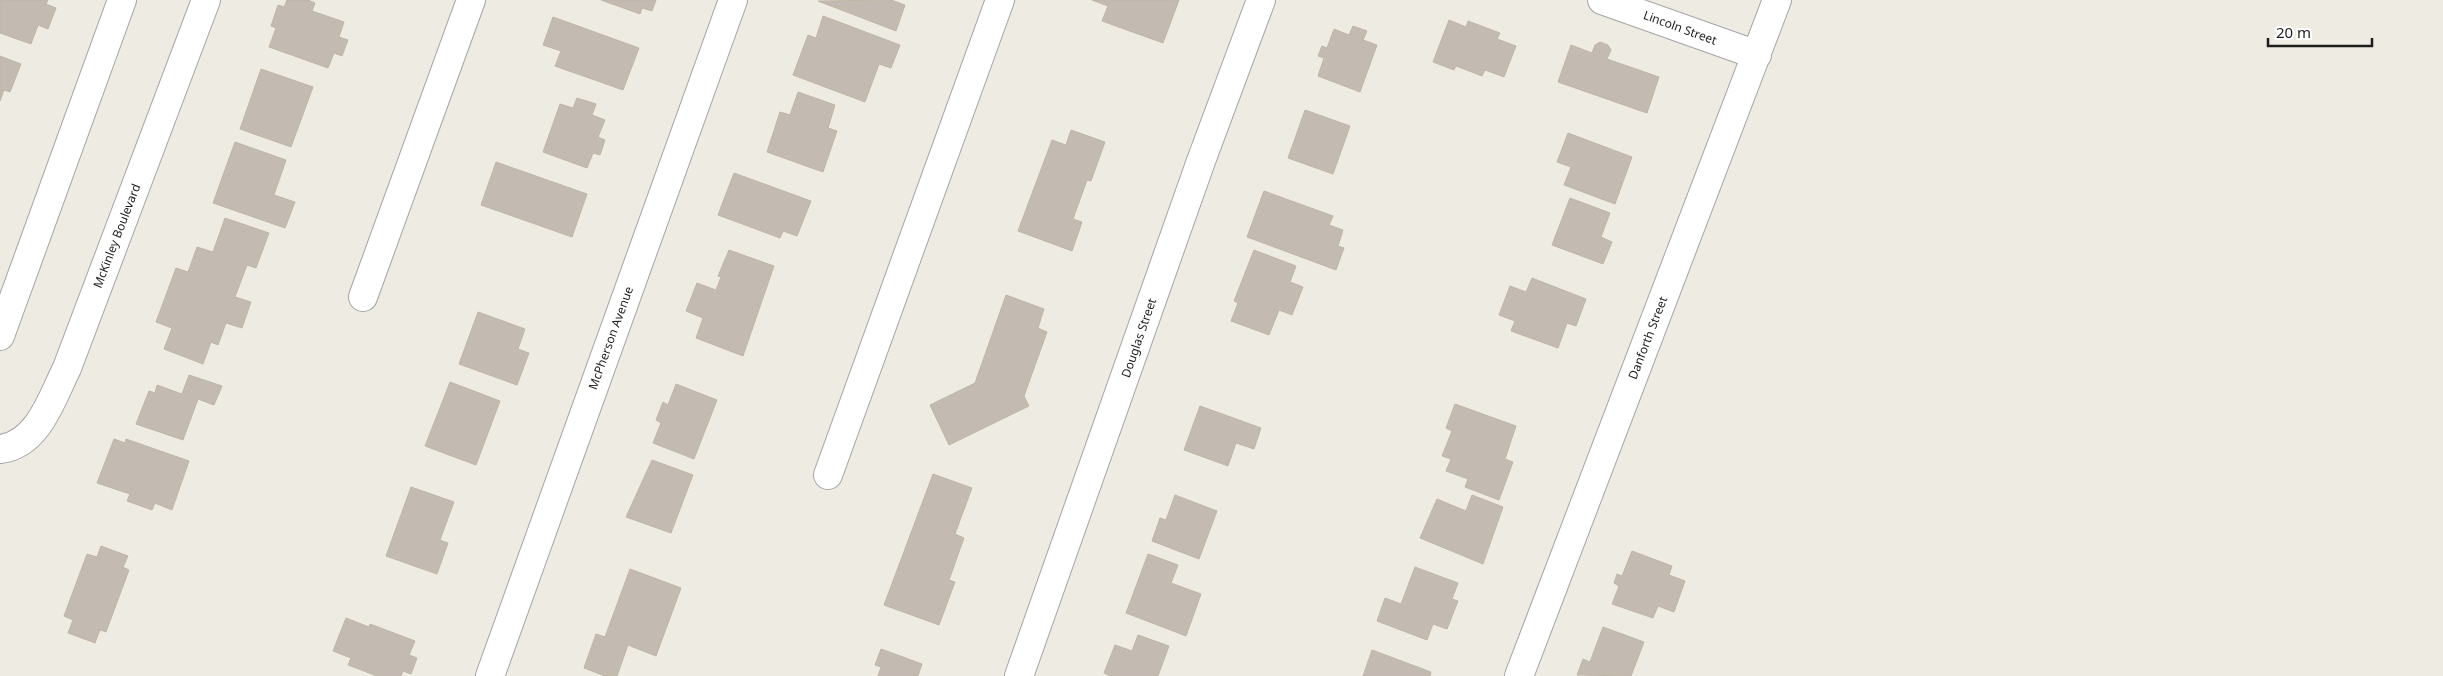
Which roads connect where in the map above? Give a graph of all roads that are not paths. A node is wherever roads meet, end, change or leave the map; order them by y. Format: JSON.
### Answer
{"nodes":[{"id":1,"x":122,"y":0,"type":"edge"},
{"id":2,"x":206,"y":0,"type":"edge"},
{"id":3,"x":471,"y":0,"type":"edge"},
{"id":4,"x":733,"y":0,"type":"edge"},
{"id":5,"x":1000,"y":0,"type":"edge"},
{"id":6,"x":1261,"y":0,"type":"edge"},
{"id":7,"x":1602,"y":0,"type":"edge"},
{"id":8,"x":1777,"y":0,"type":"edge"},
{"id":9,"x":1757,"y":55,"type":"junction"},
{"id":10,"x":363,"y":297,"type":"dead end"},
{"id":11,"x":0,"y":336,"type":"edge"},
{"id":12,"x":0,"y":450,"type":"edge"},
{"id":13,"x":828,"y":475,"type":"dead end"},
{"id":14,"x":490,"y":676,"type":"edge"},
{"id":15,"x":1019,"y":676,"type":"edge"},
{"id":16,"x":1518,"y":676,"type":"edge"}],
"edges":[{"from":1,"to":11,"type":"street"},
{"from":2,"to":12,"type":"street","name":"McKinley Boulevard"},
{"from":3,"to":10,"type":"street"},
{"from":4,"to":14,"type":"street","name":"McPherson Avenue"},
{"from":5,"to":13,"type":"street"},
{"from":6,"to":15,"type":"street","name":"Douglas Street"},
{"from":7,"to":9,"type":"street","name":"Lincoln Street"},
{"from":8,"to":9,"type":"street","name":"Danforth Street"},
{"from":9,"to":16,"type":"street","name":"Danforth Street"}]}
